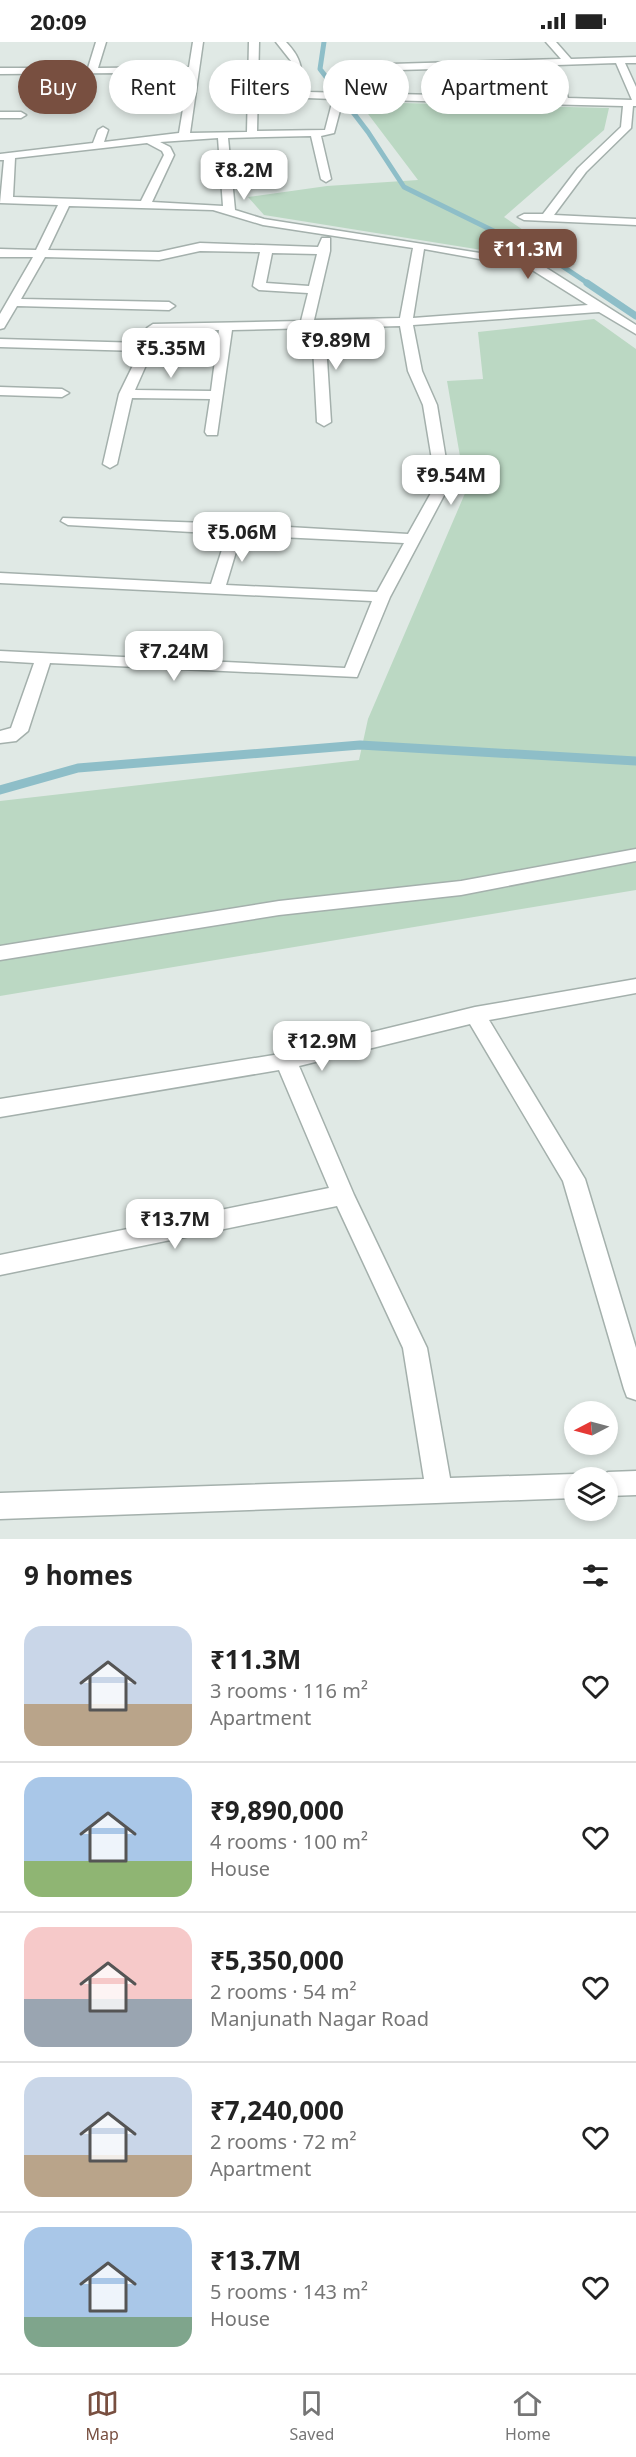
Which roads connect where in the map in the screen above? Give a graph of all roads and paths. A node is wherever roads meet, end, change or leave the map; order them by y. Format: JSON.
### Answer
{"nodes":[{"id":1,"x":101,"y":42,"type":"edge"},
{"id":2,"x":198,"y":42,"type":"edge"},
{"id":3,"x":254,"y":42,"type":"edge"},
{"id":4,"x":281,"y":42,"type":"edge"},
{"id":5,"x":551,"y":42,"type":"edge"},
{"id":6,"x":95,"y":60,"type":"edge"},
{"id":7,"x":194,"y":60,"type":"edge"},
{"id":8,"x":567,"y":60,"type":"edge"},
{"id":9,"x":569,"y":60,"type":"edge"},
{"id":10,"x":619,"y":60,"type":"junction"},
{"id":11,"x":636,"y":60,"type":"edge"},
{"id":12,"x":0,"y":72,"type":"edge"},
{"id":13,"x":18,"y":72,"type":"edge"},
{"id":14,"x":323,"y":96,"type":"edge"},
{"id":15,"x":569,"y":101,"type":"edge"},
{"id":16,"x":633,"y":102,"type":"edge"},
{"id":17,"x":187,"y":114,"type":"edge"},
{"id":18,"x":337,"y":114,"type":"edge"},
{"id":19,"x":0,"y":115,"type":"edge"},
{"id":20,"x":21,"y":115,"type":"dead end"},
{"id":21,"x":103,"y":130,"type":"dead end"},
{"id":22,"x":315,"y":133,"type":"junction"},
{"id":23,"x":224,"y":135,"type":"junction"},
{"id":24,"x":252,"y":135,"type":"junction"},
{"id":25,"x":184,"y":136,"type":"junction"},
{"id":26,"x":150,"y":141,"type":"junction"},
{"id":27,"x":97,"y":148,"type":"junction"},
{"id":28,"x":5,"y":157,"type":"edge"},
{"id":29,"x":326,"y":179,"type":"dead end"},
{"id":30,"x":3,"y":200,"type":"edge"},
{"id":31,"x":65,"y":203,"type":"junction"},
{"id":32,"x":145,"y":204,"type":"junction"},
{"id":33,"x":229,"y":211,"type":"junction"},
{"id":34,"x":524,"y":217,"type":"dead end"},
{"id":35,"x":546,"y":218,"type":"junction"},
{"id":36,"x":635,"y":223,"type":"edge"},
{"id":37,"x":328,"y":232,"type":"junction"},
{"id":38,"x":419,"y":244,"type":"junction"},
{"id":39,"x":267,"y":249,"type":"junction"},
{"id":40,"x":324,"y":251,"type":"junction"},
{"id":41,"x":0,"y":253,"type":"edge"},
{"id":42,"x":40,"y":254,"type":"junction"},
{"id":43,"x":315,"y":290,"type":"junction"},
{"id":44,"x":8,"y":305,"type":"edge"},
{"id":45,"x":169,"y":306,"type":"dead end"},
{"id":46,"x":603,"y":308,"type":"junction"},
{"id":47,"x":405,"y":322,"type":"junction"},
{"id":48,"x":312,"y":323,"type":"junction"},
{"id":49,"x":0,"y":325,"type":"edge"},
{"id":50,"x":226,"y":327,"type":"junction"},
{"id":51,"x":634,"y":327,"type":"edge"},
{"id":52,"x":0,"y":343,"type":"edge"},
{"id":53,"x":148,"y":347,"type":"junction"},
{"id":54,"x":0,"y":391,"type":"edge"},
{"id":55,"x":62,"y":393,"type":"dead end"},
{"id":56,"x":126,"y":394,"type":"junction"},
{"id":57,"x":217,"y":395,"type":"junction"},
{"id":58,"x":324,"y":422,"type":"dead end"},
{"id":59,"x":212,"y":432,"type":"dead end"},
{"id":60,"x":110,"y":464,"type":"dead end"},
{"id":61,"x":68,"y":521,"type":"dead end"},
{"id":62,"x":236,"y":528,"type":"junction"},
{"id":63,"x":411,"y":539,"type":"junction"},
{"id":64,"x":0,"y":578,"type":"edge"},
{"id":65,"x":217,"y":589,"type":"junction"},
{"id":66,"x":382,"y":597,"type":"junction"},
{"id":67,"x":0,"y":656,"type":"edge"},
{"id":68,"x":43,"y":659,"type":"junction"},
{"id":69,"x":0,"y":737,"type":"edge"},
{"id":70,"x":636,"y":855,"type":"edge"},
{"id":71,"x":0,"y":953,"type":"edge"},
{"id":72,"x":636,"y":986,"type":"edge"},
{"id":73,"x":475,"y":1015,"type":"junction"},
{"id":74,"x":286,"y":1061,"type":"junction"},
{"id":75,"x":0,"y":1108,"type":"edge"},
{"id":76,"x":343,"y":1195,"type":"junction"},
{"id":77,"x":0,"y":1265,"type":"edge"},
{"id":78,"x":636,"y":1389,"type":"edge"},
{"id":79,"x":636,"y":1483,"type":"edge"},
{"id":80,"x":618,"y":1484,"type":"edge"},
{"id":81,"x":564,"y":1486,"type":"edge"},
{"id":82,"x":439,"y":1492,"type":"junction"},
{"id":83,"x":0,"y":1506,"type":"edge"}],
"edges":[{"from":1,"to":6,"type":"street"},
{"from":2,"to":7,"type":"street"},
{"from":3,"to":24,"type":"street"},
{"from":4,"to":14,"type":"street"},
{"from":5,"to":8,"type":"street"},
{"from":9,"to":10,"type":"street"},
{"from":10,"to":11,"type":"street"},
{"from":10,"to":16,"type":"street"},
{"from":12,"to":13,"type":"street"},
{"from":15,"to":16,"type":"street"},
{"from":16,"to":35,"type":"street"},
{"from":17,"to":25,"type":"street"},
{"from":18,"to":22,"type":"street"},
{"from":19,"to":20,"type":"street"},
{"from":21,"to":27,"type":"street"},
{"from":22,"to":24,"type":"street"},
{"from":22,"to":29,"type":"street"},
{"from":23,"to":24,"type":"street"},
{"from":23,"to":25,"type":"street"},
{"from":23,"to":33,"type":"street"},
{"from":25,"to":26,"type":"street"},
{"from":26,"to":27,"type":"street"},
{"from":26,"to":32,"type":"street"},
{"from":27,"to":28,"type":"street"},
{"from":28,"to":30,"type":"street"},
{"from":30,"to":31,"type":"street"},
{"from":31,"to":32,"type":"street"},
{"from":31,"to":42,"type":"street"},
{"from":32,"to":33,"type":"street"},
{"from":33,"to":37,"type":"street"},
{"from":34,"to":35,"type":"street"},
{"from":35,"to":36,"type":"street"},
{"from":37,"to":38,"type":"street"},
{"from":37,"to":40,"type":"street"},
{"from":38,"to":46,"type":"street"},
{"from":38,"to":47,"type":"street"},
{"from":39,"to":40,"type":"street"},
{"from":39,"to":42,"type":"street"},
{"from":39,"to":43,"type":"street"},
{"from":40,"to":43,"type":"street"},
{"from":41,"to":42,"type":"street"},
{"from":42,"to":44,"type":"street"},
{"from":43,"to":48,"type":"street"},
{"from":44,"to":45,"type":"street"},
{"from":44,"to":49,"type":"street"},
{"from":46,"to":47,"type":"street"},
{"from":46,"to":51,"type":"street"},
{"from":47,"to":48,"type":"street"},
{"from":47,"to":63,"type":"street"},
{"from":48,"to":50,"type":"street"},
{"from":48,"to":58,"type":"street"},
{"from":50,"to":53,"type":"street"},
{"from":50,"to":57,"type":"street"},
{"from":52,"to":53,"type":"street"},
{"from":53,"to":56,"type":"street"},
{"from":54,"to":55,"type":"street"},
{"from":56,"to":57,"type":"street"},
{"from":56,"to":60,"type":"street"},
{"from":57,"to":59,"type":"street"},
{"from":61,"to":62,"type":"street"},
{"from":62,"to":63,"type":"street"},
{"from":62,"to":65,"type":"street"},
{"from":63,"to":66,"type":"street"},
{"from":64,"to":65,"type":"street"},
{"from":65,"to":66,"type":"street"},
{"from":66,"to":68,"type":"street"},
{"from":67,"to":68,"type":"street"},
{"from":68,"to":69,"type":"street"},
{"from":70,"to":71,"type":"street"},
{"from":72,"to":73,"type":"street"},
{"from":73,"to":74,"type":"street"},
{"from":73,"to":78,"type":"street"},
{"from":74,"to":75,"type":"street"},
{"from":74,"to":76,"type":"street"},
{"from":76,"to":77,"type":"street"},
{"from":76,"to":82,"type":"street"},
{"from":79,"to":80,"type":"street"},
{"from":81,"to":82,"type":"street"},
{"from":82,"to":83,"type":"street"}]}
